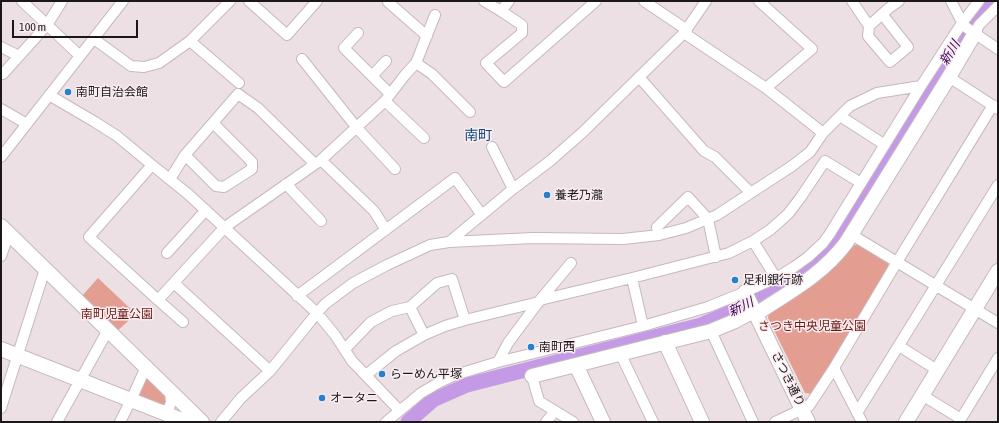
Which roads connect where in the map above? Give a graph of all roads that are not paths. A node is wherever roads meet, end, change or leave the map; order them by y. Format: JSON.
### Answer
{"nodes":[{"id":1,"x":22,"y":1,"type":"edge"},
{"id":2,"x":62,"y":1,"type":"edge"},
{"id":3,"x":123,"y":1,"type":"edge"},
{"id":4,"x":230,"y":1,"type":"edge"},
{"id":5,"x":250,"y":1,"type":"edge"},
{"id":6,"x":317,"y":1,"type":"edge"},
{"id":7,"x":484,"y":1,"type":"edge"},
{"id":8,"x":509,"y":1,"type":"edge"},
{"id":9,"x":596,"y":1,"type":"edge"},
{"id":10,"x":644,"y":1,"type":"edge"},
{"id":11,"x":706,"y":1,"type":"edge"},
{"id":12,"x":759,"y":1,"type":"edge"},
{"id":13,"x":852,"y":1,"type":"edge"},
{"id":14,"x":899,"y":1,"type":"edge"},
{"id":15,"x":951,"y":1,"type":"edge"},
{"id":16,"x":979,"y":1,"type":"edge"},
{"id":17,"x":388,"y":2,"type":"edge"},
{"id":18,"x":998,"y":6,"type":"edge"},
{"id":19,"x":501,"y":10,"type":"junction"},
{"id":20,"x":882,"y":14,"type":"junction"},
{"id":21,"x":435,"y":15,"type":"dead end"},
{"id":22,"x":47,"y":25,"type":"junction"},
{"id":23,"x":869,"y":26,"type":"junction"},
{"id":24,"x":968,"y":28,"type":"junction"},
{"id":25,"x":358,"y":32,"type":"dead end"},
{"id":26,"x":686,"y":32,"type":"junction"},
{"id":27,"x":427,"y":36,"type":"junction"},
{"id":28,"x":94,"y":39,"type":"junction"},
{"id":29,"x":190,"y":41,"type":"junction"},
{"id":30,"x":1,"y":47,"type":"edge"},
{"id":31,"x":998,"y":49,"type":"edge"},
{"id":32,"x":19,"y":56,"type":"junction"},
{"id":33,"x":80,"y":56,"type":"junction"},
{"id":34,"x":302,"y":59,"type":"dead end"},
{"id":35,"x":386,"y":61,"type":"dead end"},
{"id":36,"x":416,"y":63,"type":"junction"},
{"id":37,"x":2,"y":74,"type":"edge"},
{"id":38,"x":372,"y":76,"type":"junction"},
{"id":39,"x":639,"y":77,"type":"junction"},
{"id":40,"x":949,"y":77,"type":"junction"},
{"id":41,"x":239,"y":83,"type":"dead end"},
{"id":42,"x":921,"y":86,"type":"junction"},
{"id":43,"x":766,"y":88,"type":"junction"},
{"id":44,"x":49,"y":95,"type":"junction"},
{"id":45,"x":388,"y":98,"type":"junction"},
{"id":46,"x":995,"y":107,"type":"edge"},
{"id":47,"x":1,"y":109,"type":"edge"},
{"id":48,"x":470,"y":112,"type":"dead end"},
{"id":49,"x":840,"y":116,"type":"junction"},
{"id":50,"x":213,"y":123,"type":"junction"},
{"id":51,"x":27,"y":124,"type":"junction"},
{"id":52,"x":357,"y":128,"type":"junction"},
{"id":53,"x":824,"y":133,"type":"junction"},
{"id":54,"x":424,"y":138,"type":"dead end"},
{"id":55,"x":885,"y":144,"type":"junction"},
{"id":56,"x":492,"y":147,"type":"dead end"},
{"id":57,"x":810,"y":152,"type":"junction"},
{"id":58,"x":185,"y":155,"type":"junction"},
{"id":59,"x":1,"y":157,"type":"edge"},
{"id":60,"x":825,"y":160,"type":"junction"},
{"id":61,"x":318,"y":162,"type":"junction"},
{"id":62,"x":152,"y":165,"type":"junction"},
{"id":63,"x":395,"y":169,"type":"dead end"},
{"id":64,"x":170,"y":179,"type":"junction"},
{"id":65,"x":861,"y":183,"type":"junction"},
{"id":66,"x":286,"y":184,"type":"junction"},
{"id":67,"x":998,"y":185,"type":"edge"},
{"id":68,"x":513,"y":189,"type":"junction"},
{"id":69,"x":751,"y":193,"type":"junction"},
{"id":70,"x":206,"y":210,"type":"junction"},
{"id":71,"x":482,"y":215,"type":"junction"},
{"id":72,"x":708,"y":219,"type":"junction"},
{"id":73,"x":321,"y":221,"type":"dead end"},
{"id":74,"x":225,"y":227,"type":"junction"},
{"id":75,"x":5,"y":229,"type":"edge"},
{"id":76,"x":386,"y":230,"type":"junction"},
{"id":77,"x":659,"y":235,"type":"junction"},
{"id":78,"x":852,"y":235,"type":"junction"},
{"id":79,"x":449,"y":242,"type":"junction"},
{"id":80,"x":753,"y":242,"type":"junction"},
{"id":81,"x":2,"y":253,"type":"edge"},
{"id":82,"x":167,"y":253,"type":"dead end"},
{"id":83,"x":716,"y":257,"type":"junction"},
{"id":84,"x":897,"y":262,"type":"junction"},
{"id":85,"x":571,"y":263,"type":"dead end"},
{"id":86,"x":45,"y":269,"type":"junction"},
{"id":87,"x":998,"y":271,"type":"edge"},
{"id":88,"x":632,"y":278,"type":"junction"},
{"id":89,"x":776,"y":278,"type":"junction"},
{"id":90,"x":174,"y":283,"type":"junction"},
{"id":91,"x":936,"y":286,"type":"junction"},
{"id":92,"x":297,"y":296,"type":"junction"},
{"id":93,"x":158,"y":300,"type":"junction"},
{"id":94,"x":540,"y":301,"type":"junction"},
{"id":95,"x":751,"y":304,"type":"junction"},
{"id":96,"x":410,"y":307,"type":"junction"},
{"id":97,"x":974,"y":309,"type":"junction"},
{"id":98,"x":317,"y":313,"type":"junction"},
{"id":99,"x":465,"y":320,"type":"junction"},
{"id":100,"x":183,"y":322,"type":"dead end"},
{"id":101,"x":998,"y":323,"type":"edge"},
{"id":102,"x":643,"y":326,"type":"junction"},
{"id":103,"x":108,"y":330,"type":"junction"},
{"id":104,"x":711,"y":331,"type":"junction"},
{"id":105,"x":424,"y":335,"type":"junction"},
{"id":106,"x":665,"y":342,"type":"junction"},
{"id":107,"x":899,"y":346,"type":"junction"},
{"id":108,"x":1,"y":349,"type":"edge"},
{"id":109,"x":345,"y":349,"type":"junction"},
{"id":110,"x":620,"y":353,"type":"junction"},
{"id":111,"x":17,"y":356,"type":"junction"},
{"id":112,"x":998,"y":358,"type":"edge"},
{"id":113,"x":498,"y":362,"type":"junction"},
{"id":114,"x":576,"y":365,"type":"junction"},
{"id":115,"x":146,"y":367,"type":"junction"},
{"id":116,"x":834,"y":368,"type":"junction"},
{"id":117,"x":937,"y":370,"type":"junction"},
{"id":118,"x":270,"y":371,"type":"junction"},
{"id":119,"x":366,"y":375,"type":"junction"},
{"id":120,"x":532,"y":376,"type":"joint"},
{"id":121,"x":80,"y":380,"type":"junction"},
{"id":122,"x":170,"y":391,"type":"junction"},
{"id":123,"x":922,"y":396,"type":"junction"},
{"id":124,"x":131,"y":400,"type":"junction"},
{"id":125,"x":1,"y":408,"type":"edge"},
{"id":126,"x":802,"y":409,"type":"junction"},
{"id":127,"x":399,"y":410,"type":"junction"},
{"id":128,"x":160,"y":411,"type":"junction"},
{"id":129,"x":860,"y":418,"type":"edge"},
{"id":130,"x":960,"y":420,"type":"edge"},
{"id":131,"x":62,"y":421,"type":"edge"},
{"id":132,"x":601,"y":421,"type":"edge"},
{"id":133,"x":120,"y":422,"type":"edge"},
{"id":134,"x":187,"y":422,"type":"edge"},
{"id":135,"x":202,"y":422,"type":"edge"},
{"id":136,"x":220,"y":422,"type":"edge"},
{"id":137,"x":386,"y":422,"type":"edge"},
{"id":138,"x":572,"y":422,"type":"edge"},
{"id":139,"x":653,"y":422,"type":"edge"},
{"id":140,"x":702,"y":422,"type":"edge"},
{"id":141,"x":753,"y":422,"type":"edge"},
{"id":142,"x":775,"y":422,"type":"edge"},
{"id":143,"x":808,"y":422,"type":"edge"},
{"id":144,"x":906,"y":422,"type":"edge"}],
"edges":[{"from":1,"to":22,"type":"street"},
{"from":2,"to":22,"type":"street"},
{"from":3,"to":28,"type":"street"},
{"from":4,"to":29,"type":"street"},
{"from":5,"to":6,"type":"street"},
{"from":7,"to":19,"type":"street"},
{"from":8,"to":19,"type":"street"},
{"from":9,"to":19,"type":"street"},
{"from":10,"to":26,"type":"street"},
{"from":11,"to":26,"type":"street"},
{"from":12,"to":43,"type":"street"},
{"from":13,"to":23,"type":"street"},
{"from":14,"to":20,"type":"street"},
{"from":15,"to":24,"type":"street"},
{"from":16,"to":24,"type":"street"},
{"from":17,"to":27,"type":"street"},
{"from":18,"to":24,"type":"street"},
{"from":20,"to":23,"type":"street"},
{"from":20,"to":23,"type":"street"},
{"from":21,"to":27,"type":"street"},
{"from":22,"to":32,"type":"street"},
{"from":22,"to":33,"type":"street"},
{"from":24,"to":31,"type":"street"},
{"from":24,"to":40,"type":"street"},
{"from":24,"to":42,"type":"street"},
{"from":25,"to":38,"type":"street"},
{"from":26,"to":39,"type":"street"},
{"from":26,"to":43,"type":"street"},
{"from":27,"to":36,"type":"street"},
{"from":28,"to":29,"type":"street"},
{"from":28,"to":33,"type":"street"},
{"from":29,"to":41,"type":"street"},
{"from":30,"to":32,"type":"street"},
{"from":32,"to":37,"type":"street"},
{"from":33,"to":44,"type":"street"},
{"from":34,"to":52,"type":"street"},
{"from":35,"to":38,"type":"street"},
{"from":36,"to":45,"type":"street"},
{"from":36,"to":48,"type":"street"},
{"from":38,"to":45,"type":"street"},
{"from":39,"to":68,"type":"street"},
{"from":39,"to":69,"type":"street"},
{"from":40,"to":46,"type":"street"},
{"from":40,"to":78,"type":"street"},
{"from":42,"to":49,"type":"street"},
{"from":42,"to":55,"type":"street"},
{"from":43,"to":53,"type":"street"},
{"from":44,"to":51,"type":"street"},
{"from":44,"to":62,"type":"street"},
{"from":45,"to":52,"type":"street"},
{"from":45,"to":54,"type":"street"},
{"from":46,"to":84,"type":"street"},
{"from":47,"to":51,"type":"street"},
{"from":49,"to":53,"type":"street"},
{"from":49,"to":55,"type":"street"},
{"from":50,"to":58,"type":"street"},
{"from":50,"to":58,"type":"street"},
{"from":50,"to":61,"type":"street"},
{"from":51,"to":59,"type":"street"},
{"from":52,"to":61,"type":"street"},
{"from":52,"to":63,"type":"street"},
{"from":53,"to":57,"type":"street"},
{"from":55,"to":65,"type":"street"},
{"from":56,"to":68,"type":"street"},
{"from":57,"to":60,"type":"street"},
{"from":57,"to":69,"type":"street"},
{"from":58,"to":64,"type":"street"},
{"from":60,"to":65,"type":"street"},
{"from":60,"to":80,"type":"street"},
{"from":61,"to":66,"type":"street"},
{"from":61,"to":76,"type":"street"},
{"from":62,"to":64,"type":"street"},
{"from":62,"to":93,"type":"street"},
{"from":64,"to":70,"type":"street"},
{"from":65,"to":89,"type":"street"},
{"from":66,"to":73,"type":"street"},
{"from":66,"to":74,"type":"street"},
{"from":67,"to":91,"type":"street"},
{"from":68,"to":71,"type":"street"},
{"from":69,"to":72,"type":"street"},
{"from":70,"to":74,"type":"street"},
{"from":70,"to":82,"type":"street"},
{"from":71,"to":76,"type":"street"},
{"from":71,"to":79,"type":"street"},
{"from":72,"to":77,"type":"street"},
{"from":72,"to":77,"type":"street"},
{"from":72,"to":83,"type":"street"},
{"from":74,"to":90,"type":"street"},
{"from":74,"to":92,"type":"street"},
{"from":75,"to":81,"type":"street"},
{"from":75,"to":86,"type":"street"},
{"from":76,"to":92,"type":"street"},
{"from":77,"to":79,"type":"street"},
{"from":78,"to":84,"type":"street"},
{"from":78,"to":95,"type":"street"},
{"from":79,"to":98,"type":"street"},
{"from":80,"to":83,"type":"street"},
{"from":80,"to":89,"type":"street"},
{"from":83,"to":88,"type":"street"},
{"from":84,"to":91,"type":"street"},
{"from":84,"to":116,"type":"street"},
{"from":85,"to":94,"type":"street"},
{"from":86,"to":103,"type":"street"},
{"from":86,"to":111,"type":"street"},
{"from":87,"to":97,"type":"street"},
{"from":88,"to":94,"type":"street"},
{"from":88,"to":102,"type":"street"},
{"from":89,"to":95,"type":"street"},
{"from":90,"to":93,"type":"street"},
{"from":90,"to":118,"type":"street"},
{"from":91,"to":97,"type":"street"},
{"from":91,"to":107,"type":"street"},
{"from":92,"to":98,"type":"street"},
{"from":93,"to":100,"type":"street"},
{"from":94,"to":99,"type":"street"},
{"from":94,"to":113,"type":"street"},
{"from":95,"to":102,"type":"street"},
{"from":95,"to":104,"type":"street"},
{"from":95,"to":126,"type":"street","name":"さつき通り"},
{"from":96,"to":99,"type":"street"},
{"from":96,"to":105,"type":"street"},
{"from":96,"to":109,"type":"street"},
{"from":97,"to":101,"type":"street"},
{"from":97,"to":117,"type":"street"},
{"from":98,"to":109,"type":"street"},
{"from":98,"to":118,"type":"street"},
{"from":99,"to":105,"type":"street"},
{"from":102,"to":113,"type":"street"},
{"from":103,"to":115,"type":"street"},
{"from":103,"to":121,"type":"street"},
{"from":104,"to":106,"type":"street"},
{"from":104,"to":141,"type":"street"},
{"from":105,"to":119,"type":"street"},
{"from":106,"to":110,"type":"street"},
{"from":106,"to":140,"type":"street"},
{"from":107,"to":117,"type":"street"},
{"from":107,"to":129,"type":"street"},
{"from":108,"to":111,"type":"street"},
{"from":109,"to":119,"type":"street"},
{"from":110,"to":114,"type":"street"},
{"from":110,"to":139,"type":"street"},
{"from":111,"to":121,"type":"street"},
{"from":111,"to":125,"type":"street"},
{"from":112,"to":130,"type":"street"},
{"from":113,"to":127,"type":"street"},
{"from":114,"to":120,"type":"street"},
{"from":114,"to":132,"type":"street"},
{"from":115,"to":122,"type":"street"},
{"from":115,"to":124,"type":"street"},
{"from":116,"to":126,"type":"street"},
{"from":116,"to":129,"type":"street"},
{"from":117,"to":123,"type":"street"},
{"from":118,"to":136,"type":"street"},
{"from":119,"to":127,"type":"street"},
{"from":120,"to":138,"type":"street"},
{"from":121,"to":124,"type":"street"},
{"from":121,"to":131,"type":"street"},
{"from":122,"to":128,"type":"street"},
{"from":122,"to":135,"type":"street"},
{"from":123,"to":130,"type":"street"},
{"from":123,"to":144,"type":"street"},
{"from":124,"to":128,"type":"street"},
{"from":124,"to":133,"type":"street"},
{"from":126,"to":142,"type":"street"},
{"from":126,"to":143,"type":"street","name":"さつき通り"},
{"from":127,"to":137,"type":"street"},
{"from":128,"to":134,"type":"street"}]}
